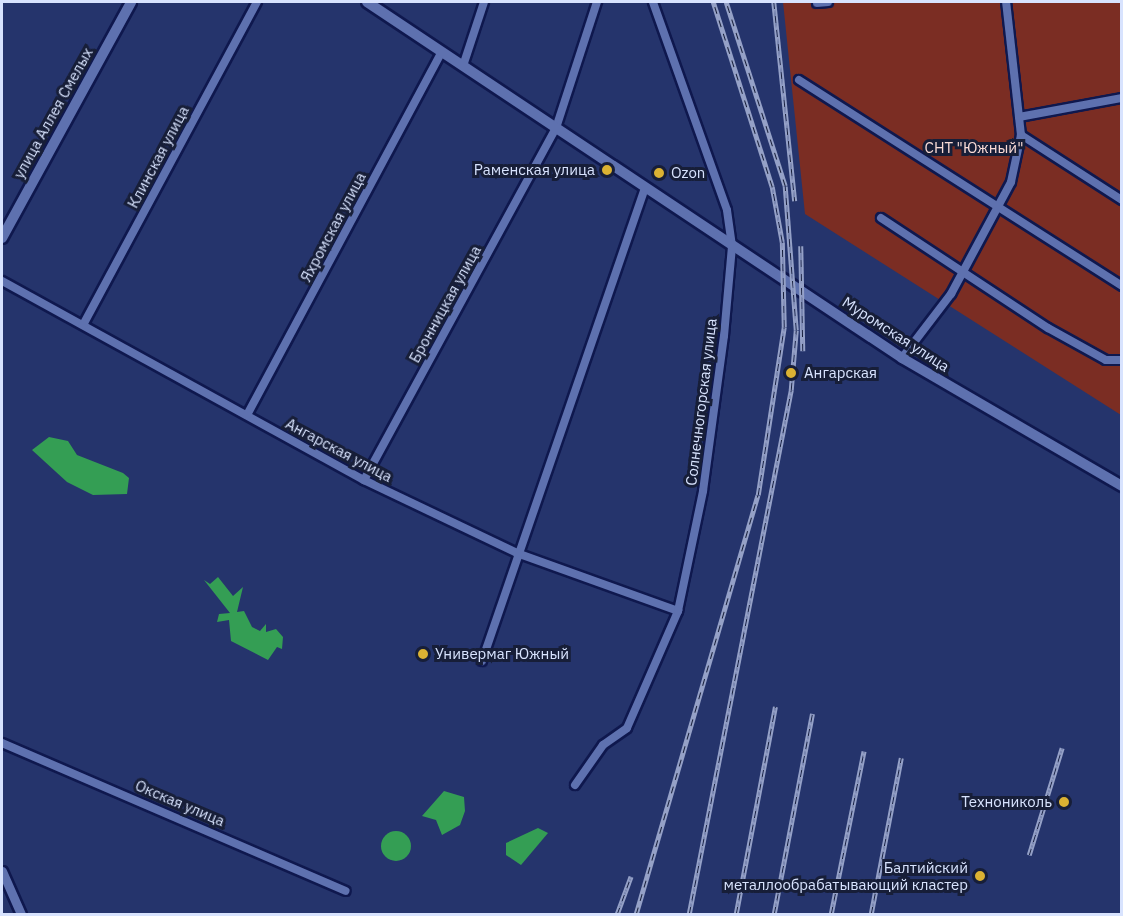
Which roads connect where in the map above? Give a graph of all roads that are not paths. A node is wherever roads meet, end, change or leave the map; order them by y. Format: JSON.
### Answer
{"nodes":[{"id":1,"x":131,"y":2,"type":"edge"},
{"id":2,"x":257,"y":2,"type":"edge"},
{"id":3,"x":369,"y":2,"type":"edge"},
{"id":4,"x":484,"y":2,"type":"edge"},
{"id":5,"x":597,"y":2,"type":"edge"},
{"id":6,"x":653,"y":2,"type":"edge"},
{"id":7,"x":828,"y":2,"type":"edge"},
{"id":8,"x":1006,"y":2,"type":"edge"},
{"id":9,"x":817,"y":3,"type":"dead end"},
{"id":10,"x":442,"y":51,"type":"junction"},
{"id":11,"x":463,"y":66,"type":"junction"},
{"id":12,"x":799,"y":80,"type":"dead end"},
{"id":13,"x":1122,"y":98,"type":"edge"},
{"id":14,"x":1019,"y":117,"type":"junction"},
{"id":15,"x":556,"y":128,"type":"junction"},
{"id":16,"x":1021,"y":135,"type":"junction"},
{"id":17,"x":645,"y":188,"type":"junction"},
{"id":18,"x":1122,"y":200,"type":"edge"},
{"id":19,"x":1001,"y":208,"type":"junction"},
{"id":20,"x":881,"y":218,"type":"dead end"},
{"id":21,"x":2,"y":238,"type":"edge"},
{"id":22,"x":732,"y":246,"type":"junction"},
{"id":23,"x":963,"y":274,"type":"junction"},
{"id":24,"x":2,"y":281,"type":"edge"},
{"id":25,"x":1122,"y":286,"type":"edge"},
{"id":26,"x":83,"y":325,"type":"junction"},
{"id":27,"x":902,"y":358,"type":"junction"},
{"id":28,"x":1122,"y":360,"type":"edge"},
{"id":29,"x":247,"y":415,"type":"junction"},
{"id":30,"x":364,"y":480,"type":"junction"},
{"id":31,"x":1122,"y":486,"type":"edge"},
{"id":32,"x":517,"y":553,"type":"junction"},
{"id":33,"x":678,"y":611,"type":"junction"},
{"id":34,"x":482,"y":661,"type":"dead end"},
{"id":35,"x":2,"y":743,"type":"edge"},
{"id":36,"x":575,"y":785,"type":"dead end"},
{"id":37,"x":2,"y":871,"type":"edge"},
{"id":38,"x":346,"y":891,"type":"dead end"},
{"id":39,"x":21,"y":915,"type":"edge"}],
"edges":[{"from":1,"to":21,"type":"main road","name":"улица Аллея Смелых"},
{"from":2,"to":26,"type":"street","name":"Клинская улица"},
{"from":3,"to":10,"type":"main road"},
{"from":4,"to":11,"type":"street"},
{"from":5,"to":15,"type":"street"},
{"from":6,"to":22,"type":"street","name":"Солнечногорская улица"},
{"from":7,"to":9,"type":"street"},
{"from":8,"to":14,"type":"street"},
{"from":10,"to":11,"type":"main road"},
{"from":10,"to":29,"type":"street","name":"Яхромская улица"},
{"from":11,"to":15,"type":"main road"},
{"from":12,"to":19,"type":"street"},
{"from":13,"to":14,"type":"street"},
{"from":14,"to":16,"type":"street"},
{"from":15,"to":17,"type":"main road"},
{"from":15,"to":30,"type":"street","name":"Бронницкая улица"},
{"from":16,"to":18,"type":"street"},
{"from":16,"to":19,"type":"street"},
{"from":17,"to":22,"type":"main road","name":"Муромская улица"},
{"from":17,"to":32,"type":"street"},
{"from":19,"to":23,"type":"street"},
{"from":19,"to":25,"type":"street"},
{"from":20,"to":23,"type":"street"},
{"from":22,"to":27,"type":"main road","name":"Муромская улица"},
{"from":22,"to":33,"type":"street","name":"Солнечногорская улица"},
{"from":23,"to":27,"type":"street"},
{"from":23,"to":28,"type":"street"},
{"from":24,"to":26,"type":"street","name":"Ангарская улица"},
{"from":26,"to":29,"type":"street","name":"Ангарская улица"},
{"from":27,"to":31,"type":"main road","name":"Муромская улица"},
{"from":29,"to":30,"type":"street","name":"Ангарская улица"},
{"from":30,"to":32,"type":"street","name":"Ангарская улица"},
{"from":32,"to":33,"type":"street","name":"Ангарская улица"},
{"from":32,"to":34,"type":"street"},
{"from":33,"to":36,"type":"street","name":"Солнечногорская улица"},
{"from":35,"to":38,"type":"street","name":"Окская улица"},
{"from":37,"to":39,"type":"street"}]}
